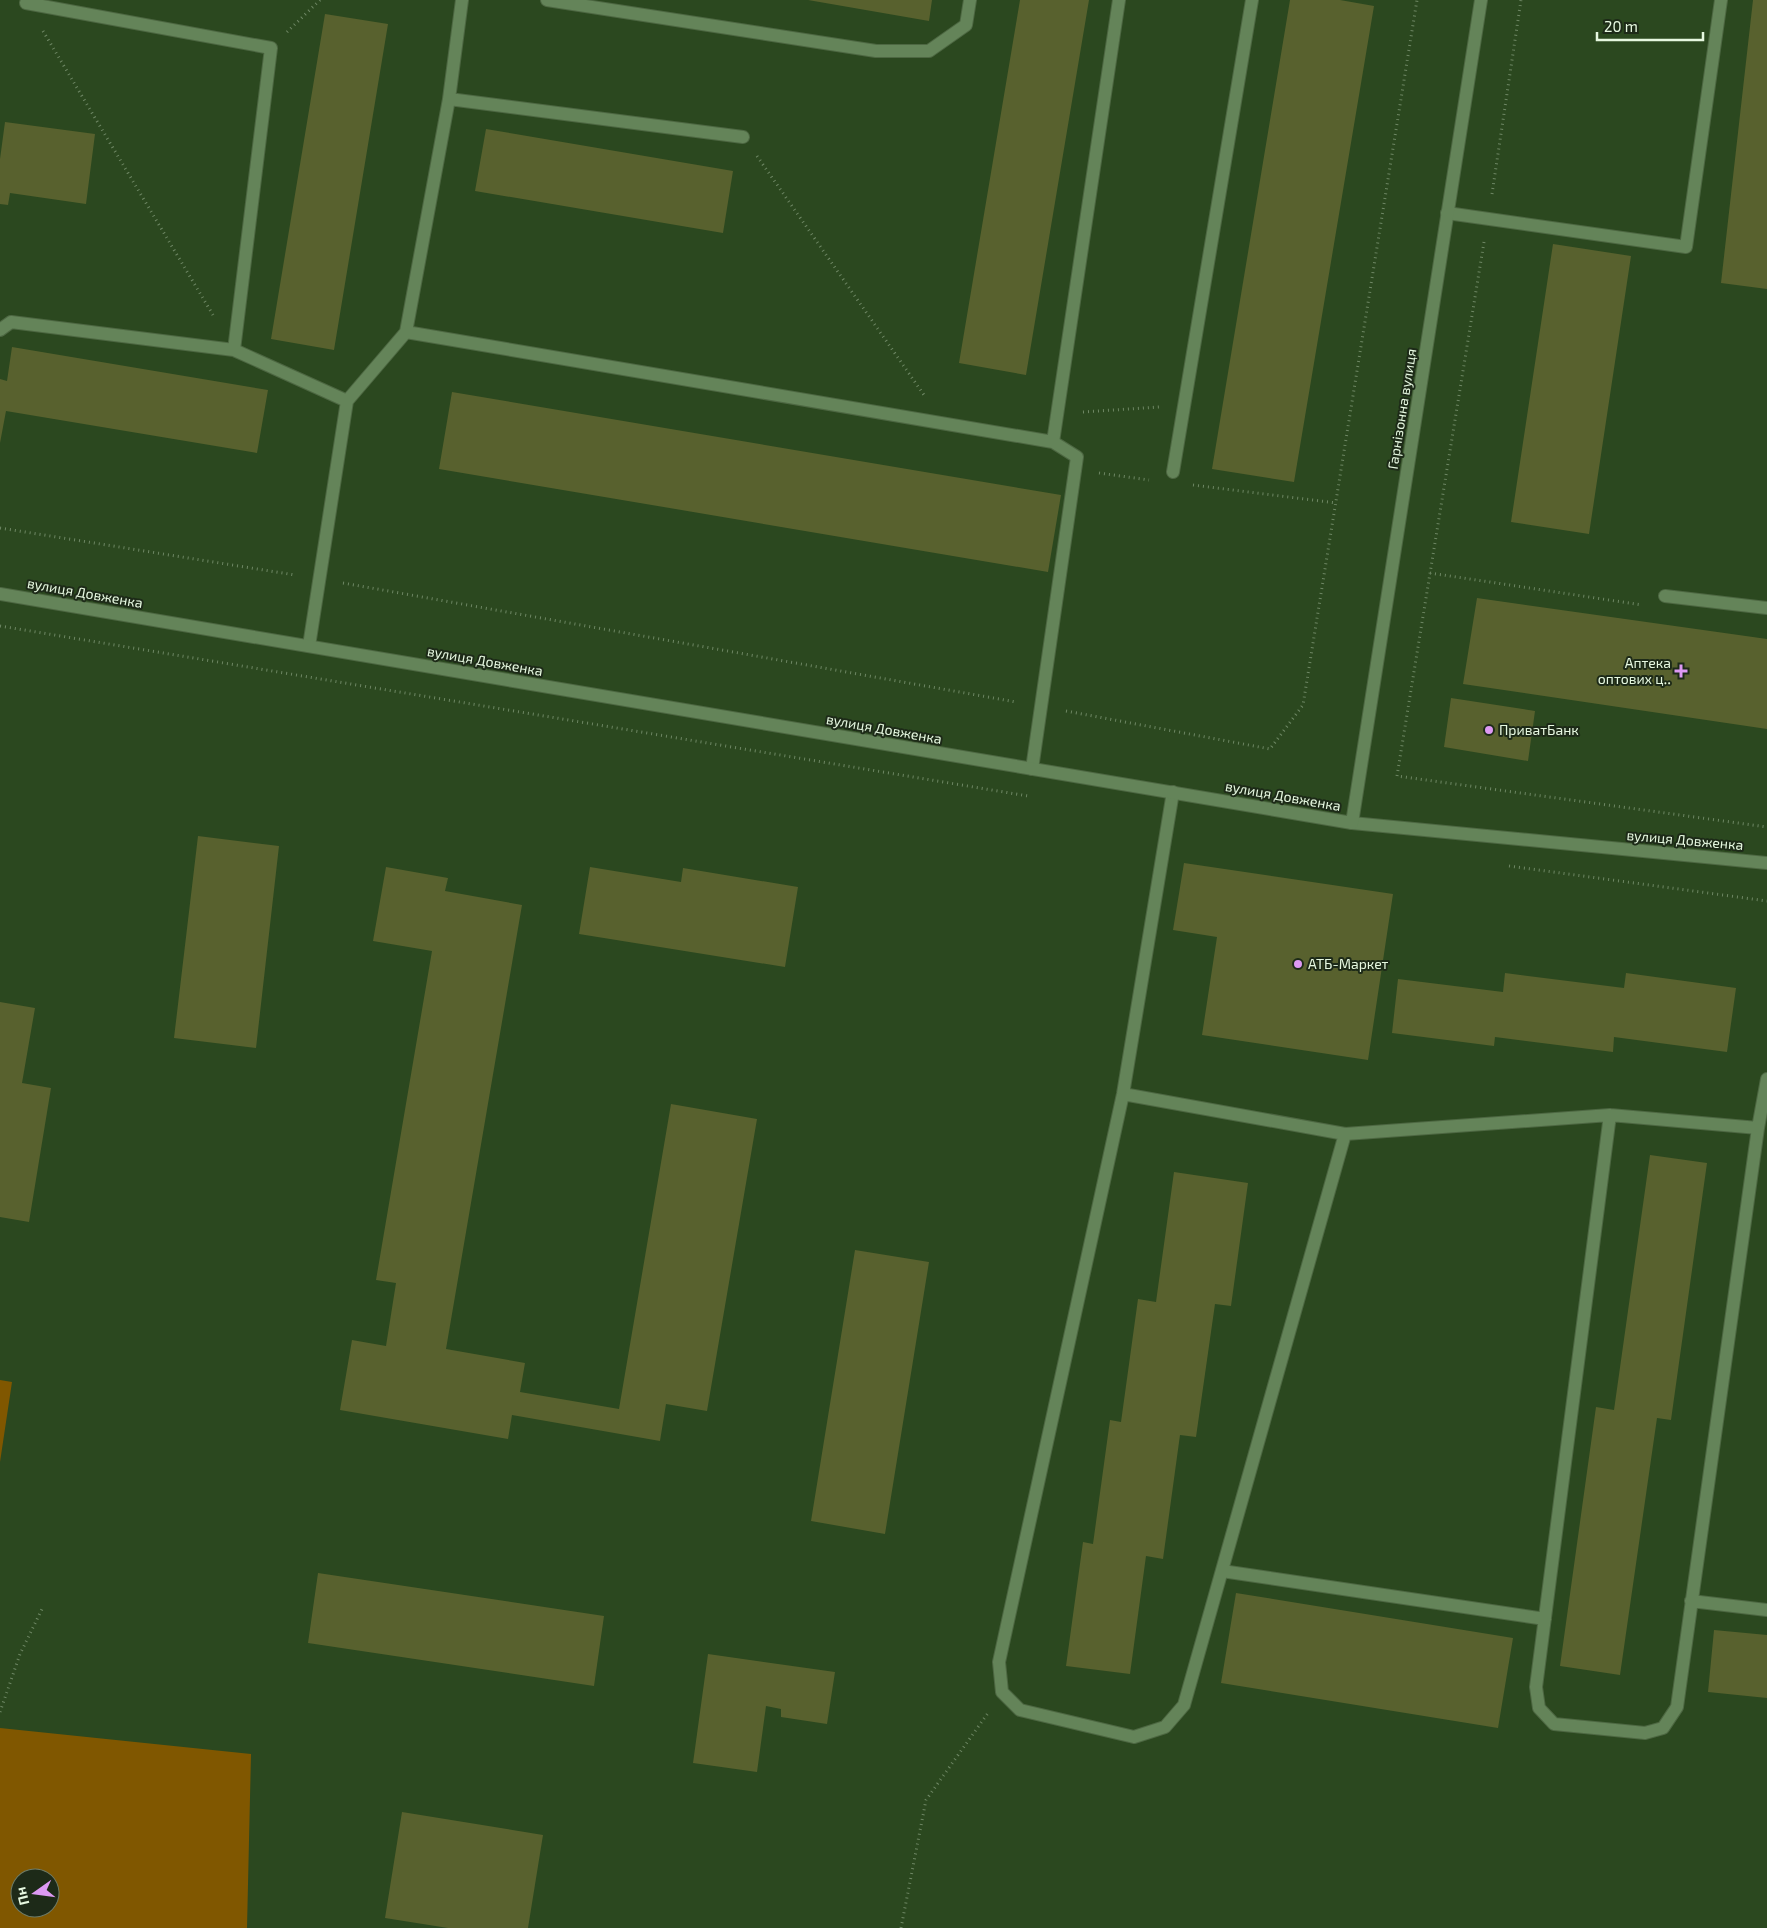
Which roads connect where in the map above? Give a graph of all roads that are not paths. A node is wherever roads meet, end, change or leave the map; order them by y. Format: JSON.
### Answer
{"nodes":[{"id":1,"x":462,"y":0,"type":"edge"},
{"id":2,"x":547,"y":0,"type":"edge"},
{"id":3,"x":970,"y":0,"type":"edge"},
{"id":4,"x":1119,"y":0,"type":"edge"},
{"id":5,"x":1252,"y":0,"type":"edge"},
{"id":6,"x":1481,"y":0,"type":"edge"},
{"id":7,"x":1721,"y":0,"type":"edge"},
{"id":8,"x":26,"y":2,"type":"road end"},
{"id":9,"x":449,"y":99,"type":"junction"},
{"id":10,"x":743,"y":138,"type":"road end"},
{"id":11,"x":1447,"y":213,"type":"junction"},
{"id":12,"x":0,"y":330,"type":"edge"},
{"id":13,"x":406,"y":332,"type":"junction"},
{"id":14,"x":234,"y":350,"type":"junction"},
{"id":15,"x":347,"y":401,"type":"junction"},
{"id":16,"x":1053,"y":442,"type":"junction"},
{"id":17,"x":1173,"y":472,"type":"dead end"},
{"id":18,"x":0,"y":594,"type":"edge"},
{"id":19,"x":1665,"y":596,"type":"road end"},
{"id":20,"x":1767,"y":608,"type":"edge"},
{"id":21,"x":309,"y":646,"type":"junction"},
{"id":22,"x":1032,"y":769,"type":"junction"},
{"id":23,"x":1173,"y":792,"type":"junction"},
{"id":24,"x":1352,"y":823,"type":"junction"},
{"id":25,"x":1767,"y":863,"type":"edge"},
{"id":26,"x":1767,"y":1079,"type":"edge"},
{"id":27,"x":1123,"y":1094,"type":"junction"},
{"id":28,"x":1610,"y":1115,"type":"junction"},
{"id":29,"x":1758,"y":1128,"type":"junction"},
{"id":30,"x":1345,"y":1134,"type":"junction"},
{"id":31,"x":1222,"y":1571,"type":"junction"},
{"id":32,"x":1691,"y":1601,"type":"junction"},
{"id":33,"x":1767,"y":1610,"type":"edge"},
{"id":34,"x":1545,"y":1619,"type":"junction"}],
"edges":[{"from":1,"to":9,"type":"street"},
{"from":2,"to":3,"type":"street"},
{"from":4,"to":16,"type":"street"},
{"from":5,"to":17,"type":"street"},
{"from":6,"to":11,"type":"street","name":"Гарнізонна вулиця"},
{"from":7,"to":11,"type":"street"},
{"from":8,"to":14,"type":"street"},
{"from":9,"to":10,"type":"street"},
{"from":9,"to":13,"type":"street"},
{"from":11,"to":24,"type":"street","name":"Гарнізонна вулиця"},
{"from":12,"to":14,"type":"street"},
{"from":13,"to":15,"type":"street"},
{"from":13,"to":16,"type":"street"},
{"from":14,"to":15,"type":"street"},
{"from":15,"to":21,"type":"street"},
{"from":16,"to":22,"type":"street"},
{"from":18,"to":21,"type":"street","name":"вулиця Довженка"},
{"from":19,"to":20,"type":"street"},
{"from":21,"to":22,"type":"street","name":"вулиця Довженка"},
{"from":22,"to":23,"type":"street","name":"вулиця Довженка"},
{"from":23,"to":24,"type":"street","name":"вулиця Довженка"},
{"from":23,"to":27,"type":"street"},
{"from":24,"to":25,"type":"street","name":"вулиця Довженка"},
{"from":26,"to":29,"type":"street"},
{"from":27,"to":30,"type":"street"},
{"from":27,"to":31,"type":"street"},
{"from":28,"to":29,"type":"street"},
{"from":28,"to":30,"type":"street"},
{"from":28,"to":34,"type":"street"},
{"from":29,"to":32,"type":"street"},
{"from":30,"to":31,"type":"street"},
{"from":31,"to":34,"type":"street"},
{"from":32,"to":33,"type":"street"},
{"from":32,"to":34,"type":"street"}]}
